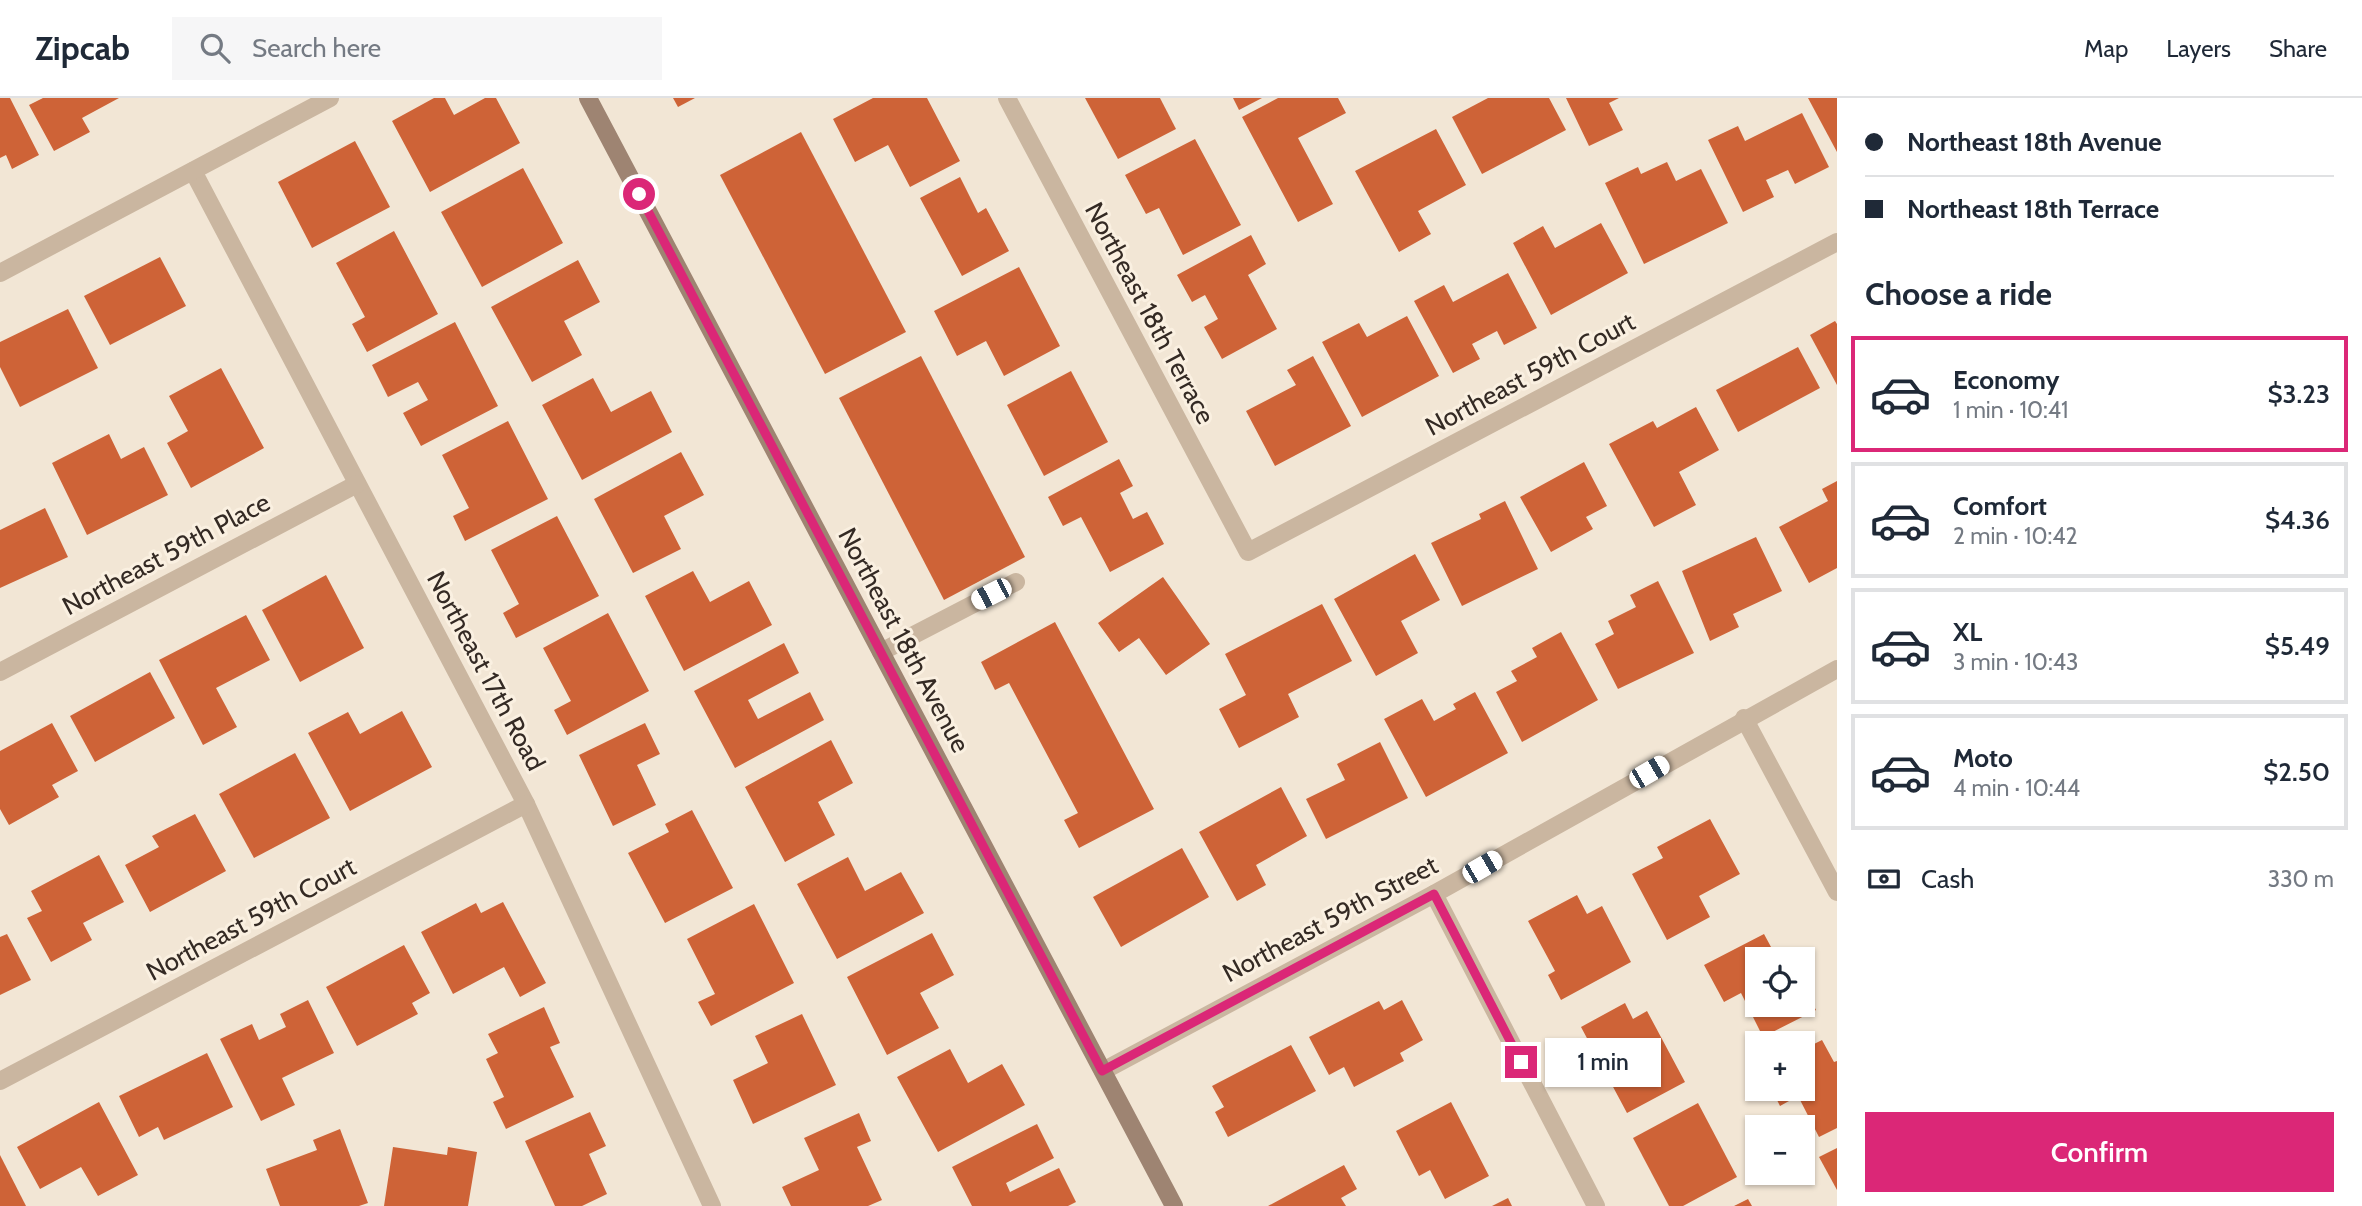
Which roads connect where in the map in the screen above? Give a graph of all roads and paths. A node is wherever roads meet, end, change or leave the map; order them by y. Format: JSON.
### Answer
{"nodes":[{"id":1,"x":330,"y":98,"type":"edge"},
{"id":2,"x":588,"y":98,"type":"edge"},
{"id":3,"x":1007,"y":98,"type":"edge"},
{"id":4,"x":193,"y":172,"type":"junction"},
{"id":5,"x":1837,"y":242,"type":"edge"},
{"id":6,"x":0,"y":273,"type":"edge"},
{"id":7,"x":357,"y":484,"type":"junction"},
{"id":8,"x":1248,"y":552,"type":"joint"},
{"id":9,"x":1016,"y":582,"type":"dead end"},
{"id":10,"x":881,"y":652,"type":"junction"},
{"id":11,"x":1837,"y":668,"type":"edge"},
{"id":12,"x":0,"y":672,"type":"edge"},
{"id":13,"x":1744,"y":718,"type":"junction"},
{"id":14,"x":526,"y":804,"type":"junction"},
{"id":15,"x":1837,"y":892,"type":"edge"},
{"id":16,"x":1434,"y":894,"type":"junction"},
{"id":17,"x":1102,"y":1071,"type":"junction"},
{"id":18,"x":0,"y":1081,"type":"edge"},
{"id":19,"x":712,"y":1206,"type":"edge"},
{"id":20,"x":1174,"y":1206,"type":"edge"},
{"id":21,"x":1597,"y":1206,"type":"edge"}],
"edges":[{"from":1,"to":4,"type":"street"},
{"from":2,"to":10,"type":"street","name":"Northeast 18th Avenue"},
{"from":3,"to":8,"type":"street","name":"Northeast 18th Terrace"},
{"from":4,"to":6,"type":"street"},
{"from":4,"to":7,"type":"street","name":"Northeast 17th Road"},
{"from":5,"to":8,"type":"street","name":"Northeast 59th Court"},
{"from":7,"to":12,"type":"street","name":"Northeast 59th Place"},
{"from":7,"to":14,"type":"street","name":"Northeast 17th Road"},
{"from":9,"to":10,"type":"street"},
{"from":10,"to":17,"type":"street","name":"Northeast 18th Avenue"},
{"from":11,"to":13,"type":"street","name":"Northeast 59th Street"},
{"from":13,"to":15,"type":"street"},
{"from":13,"to":16,"type":"street","name":"Northeast 59th Street"},
{"from":14,"to":18,"type":"street","name":"Northeast 59th Court"},
{"from":14,"to":19,"type":"street","name":"Northeast 17th Road"},
{"from":16,"to":17,"type":"street","name":"Northeast 59th Street"},
{"from":16,"to":21,"type":"street"},
{"from":17,"to":20,"type":"street","name":"Northeast 18th Avenue"}]}
